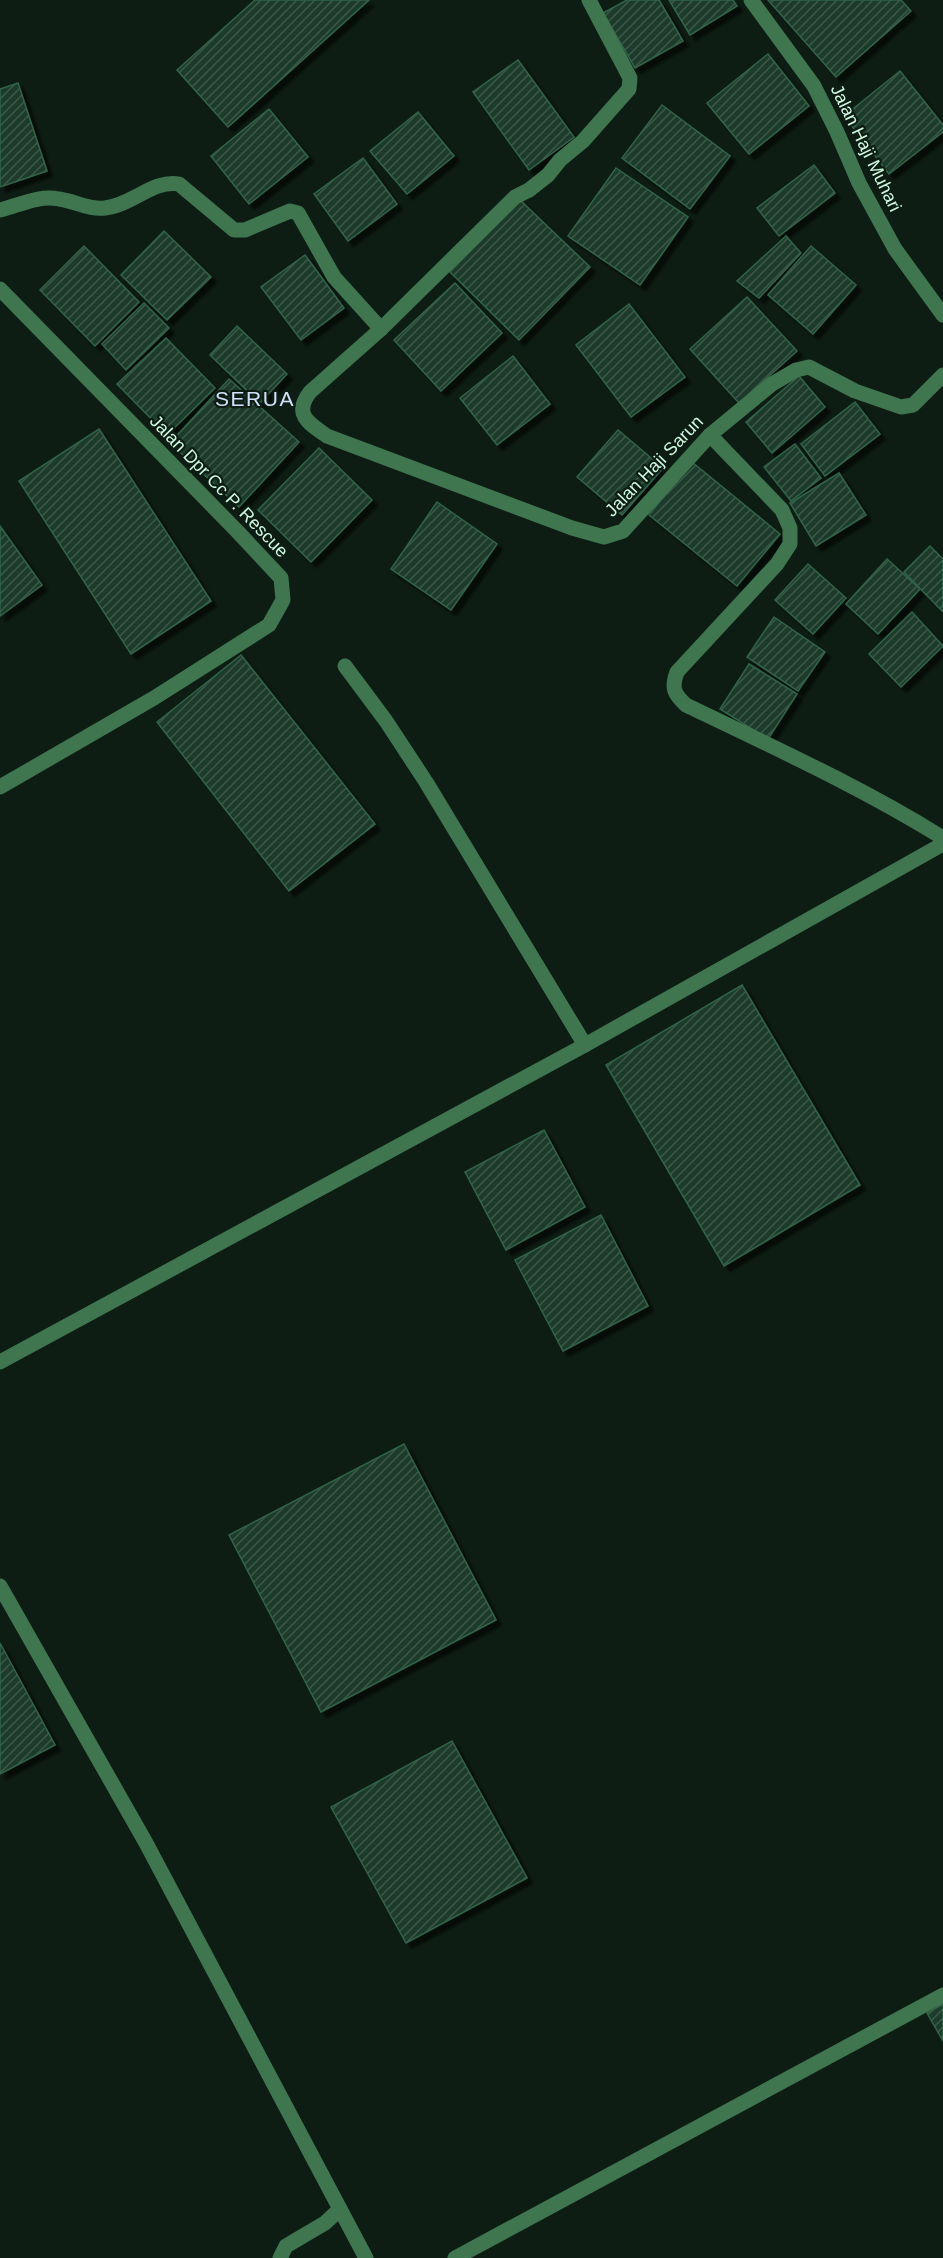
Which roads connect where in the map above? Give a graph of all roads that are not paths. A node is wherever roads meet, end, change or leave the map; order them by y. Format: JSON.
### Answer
{"nodes":[{"id":1,"x":589,"y":0,"type":"edge"},
{"id":2,"x":752,"y":0,"type":"edge"},
{"id":3,"x":0,"y":210,"type":"edge"},
{"id":4,"x":0,"y":289,"type":"edge"},
{"id":5,"x":943,"y":315,"type":"edge"},
{"id":6,"x":381,"y":329,"type":"junction"},
{"id":7,"x":943,"y":375,"type":"edge"},
{"id":8,"x":710,"y":435,"type":"junction"},
{"id":9,"x":345,"y":666,"type":"dead end"},
{"id":10,"x":0,"y":787,"type":"edge"},
{"id":11,"x":943,"y":838,"type":"edge"},
{"id":12,"x":943,"y":844,"type":"edge"},
{"id":13,"x":585,"y":1045,"type":"junction"},
{"id":14,"x":0,"y":1362,"type":"edge"},
{"id":15,"x":0,"y":1586,"type":"edge"},
{"id":16,"x":943,"y":1995,"type":"edge"},
{"id":17,"x":340,"y":2209,"type":"junction"},
{"id":18,"x":280,"y":2258,"type":"edge"},
{"id":19,"x":366,"y":2258,"type":"edge"},
{"id":20,"x":455,"y":2258,"type":"edge"}],
"edges":[{"from":1,"to":6,"type":"street"},
{"from":2,"to":5,"type":"street","name":"Jalan Haji Muhari"},
{"from":3,"to":6,"type":"street"},
{"from":4,"to":10,"type":"street","name":"Jalan Dpr Cc P. Rescue"},
{"from":6,"to":8,"type":"street","name":"Jalan Haji Sarun"},
{"from":7,"to":8,"type":"street","name":"Jalan Haji Sarun"},
{"from":8,"to":11,"type":"street"},
{"from":9,"to":13,"type":"street"},
{"from":12,"to":13,"type":"street"},
{"from":13,"to":14,"type":"street"},
{"from":15,"to":17,"type":"street"},
{"from":16,"to":20,"type":"street"},
{"from":17,"to":18,"type":"street"},
{"from":17,"to":19,"type":"street"}]}
